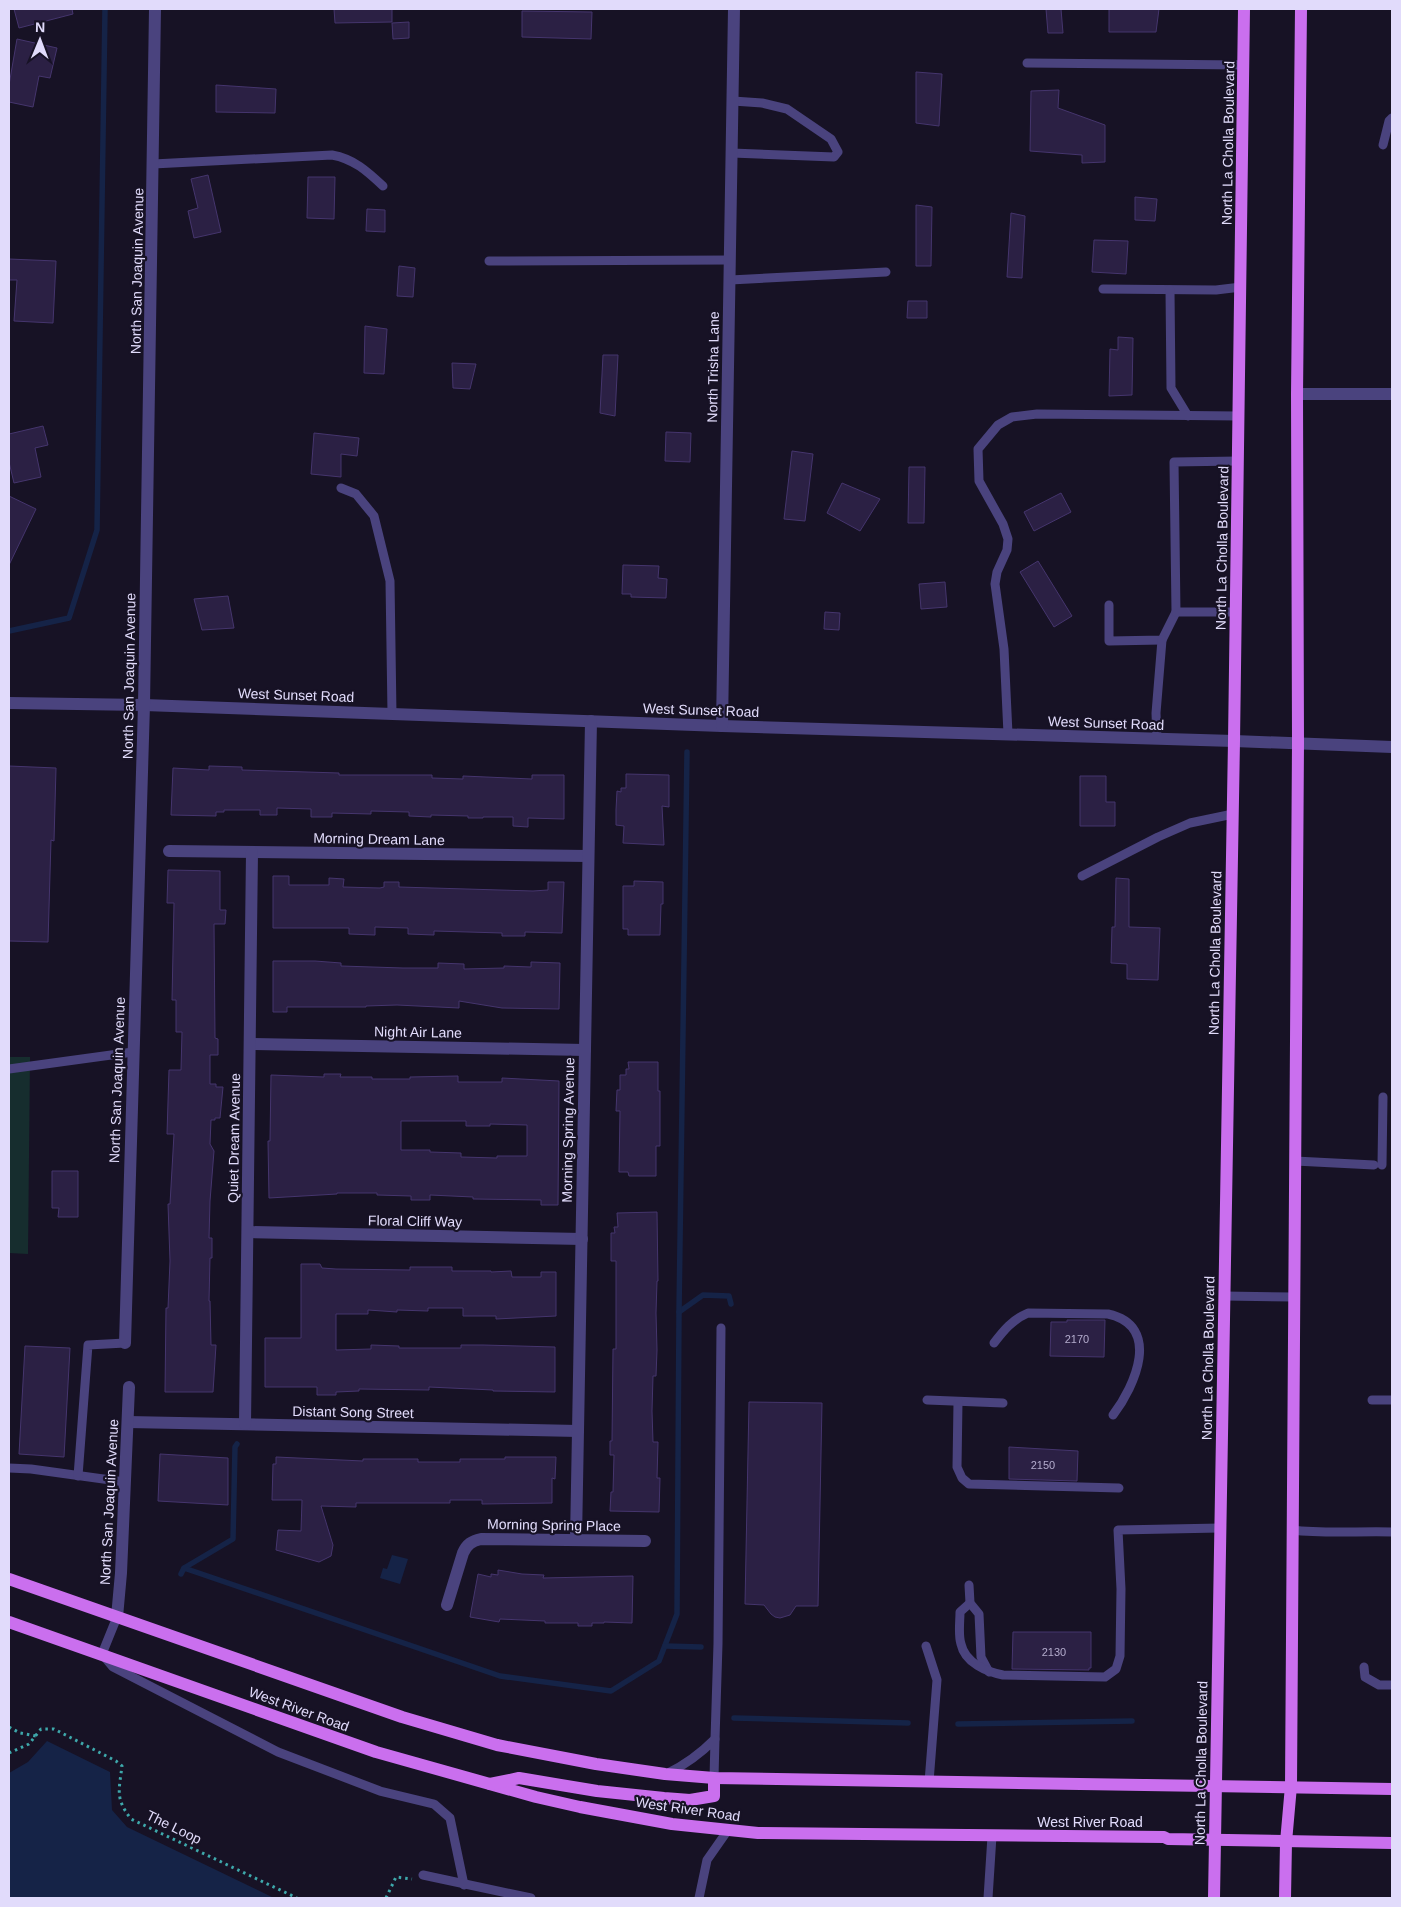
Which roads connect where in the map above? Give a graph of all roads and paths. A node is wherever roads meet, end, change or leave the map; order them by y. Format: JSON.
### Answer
{"nodes":[{"id":1,"x":156,"y":9,"type":"edge"},
{"id":2,"x":734,"y":9,"type":"edge"},
{"id":3,"x":1244,"y":9,"type":"edge"},
{"id":4,"x":1301,"y":9,"type":"edge"},
{"id":5,"x":1027,"y":63,"type":"dead end"},
{"id":6,"x":1244,"y":65,"type":"junction"},
{"id":7,"x":733,"y":101,"type":"junction"},
{"id":8,"x":1392,"y":118,"type":"edge"},
{"id":9,"x":1383,"y":145,"type":"dead end"},
{"id":10,"x":732,"y":154,"type":"junction"},
{"id":11,"x":153,"y":164,"type":"junction"},
{"id":12,"x":383,"y":186,"type":"dead end"},
{"id":13,"x":730,"y":260,"type":"junction"},
{"id":14,"x":489,"y":261,"type":"dead end"},
{"id":15,"x":886,"y":272,"type":"dead end"},
{"id":16,"x":730,"y":280,"type":"junction"},
{"id":17,"x":1241,"y":287,"type":"junction"},
{"id":18,"x":1103,"y":289,"type":"dead end"},
{"id":19,"x":1170,"y":290,"type":"junction"},
{"id":20,"x":1297,"y":394,"type":"junction"},
{"id":21,"x":1392,"y":394,"type":"edge"},
{"id":22,"x":1188,"y":416,"type":"junction"},
{"id":23,"x":1239,"y":416,"type":"junction"},
{"id":24,"x":1238,"y":461,"type":"junction"},
{"id":25,"x":342,"y":488,"type":"dead end"},
{"id":26,"x":1109,"y":605,"type":"dead end"},
{"id":27,"x":1176,"y":612,"type":"junction"},
{"id":28,"x":1236,"y":612,"type":"junction"},
{"id":29,"x":1162,"y":640,"type":"junction"},
{"id":30,"x":9,"y":703,"type":"edge"},
{"id":31,"x":144,"y":705,"type":"junction"},
{"id":32,"x":392,"y":714,"type":"junction"},
{"id":33,"x":591,"y":721,"type":"junction"},
{"id":34,"x":722,"y":726,"type":"junction"},
{"id":35,"x":1008,"y":734,"type":"junction"},
{"id":36,"x":1156,"y":739,"type":"junction"},
{"id":37,"x":1234,"y":742,"type":"junction"},
{"id":38,"x":1298,"y":743,"type":"junction"},
{"id":39,"x":1392,"y":747,"type":"edge"},
{"id":40,"x":1233,"y":814,"type":"junction"},
{"id":41,"x":169,"y":851,"type":"dead end"},
{"id":42,"x":252,"y":852,"type":"junction"},
{"id":43,"x":588,"y":856,"type":"junction"},
{"id":44,"x":1082,"y":876,"type":"dead end"},
{"id":45,"x":250,"y":1044,"type":"junction"},
{"id":46,"x":585,"y":1050,"type":"junction"},
{"id":47,"x":133,"y":1052,"type":"junction"},
{"id":48,"x":9,"y":1069,"type":"edge"},
{"id":49,"x":1383,"y":1097,"type":"dead end"},
{"id":50,"x":1295,"y":1161,"type":"junction"},
{"id":51,"x":248,"y":1232,"type":"junction"},
{"id":52,"x":582,"y":1240,"type":"junction"},
{"id":53,"x":1224,"y":1296,"type":"junction"},
{"id":54,"x":1294,"y":1297,"type":"junction"},
{"id":55,"x":721,"y":1328,"type":"dead end"},
{"id":56,"x":125,"y":1343,"type":"joint"},
{"id":57,"x":994,"y":1343,"type":"dead end"},
{"id":58,"x":129,"y":1387,"type":"dead end"},
{"id":59,"x":927,"y":1400,"type":"dead end"},
{"id":60,"x":1372,"y":1400,"type":"dead end"},
{"id":61,"x":1392,"y":1400,"type":"edge"},
{"id":62,"x":958,"y":1402,"type":"junction"},
{"id":63,"x":1003,"y":1403,"type":"dead end"},
{"id":64,"x":1113,"y":1415,"type":"dead end"},
{"id":65,"x":128,"y":1422,"type":"junction"},
{"id":66,"x":246,"y":1424,"type":"junction"},
{"id":67,"x":578,"y":1431,"type":"junction"},
{"id":68,"x":9,"y":1468,"type":"edge"},
{"id":69,"x":78,"y":1476,"type":"junction"},
{"id":70,"x":125,"y":1482,"type":"junction"},
{"id":71,"x":1119,"y":1488,"type":"dead end"},
{"id":72,"x":1220,"y":1528,"type":"junction"},
{"id":73,"x":1292,"y":1530,"type":"junction"},
{"id":74,"x":1392,"y":1532,"type":"edge"},
{"id":75,"x":576,"y":1540,"type":"junction"},
{"id":76,"x":645,"y":1541,"type":"dead end"},
{"id":77,"x":9,"y":1579,"type":"edge"},
{"id":78,"x":968,"y":1585,"type":"dead end"},
{"id":79,"x":970,"y":1603,"type":"junction"},
{"id":80,"x":446,"y":1605,"type":"dead end"},
{"id":81,"x":117,"y":1617,"type":"junction"},
{"id":82,"x":9,"y":1622,"type":"edge"},
{"id":83,"x":926,"y":1646,"type":"dead end"},
{"id":84,"x":102,"y":1654,"type":"junction"},
{"id":85,"x":1364,"y":1667,"type":"dead end"},
{"id":86,"x":989,"y":1673,"type":"junction"},
{"id":87,"x":1392,"y":1685,"type":"edge"},
{"id":88,"x":9,"y":1727,"type":"edge"},
{"id":89,"x":36,"y":1736,"type":"junction"},
{"id":90,"x":715,"y":1740,"type":"junction"},
{"id":91,"x":9,"y":1753,"type":"edge"},
{"id":92,"x":665,"y":1774,"type":"junction"},
{"id":93,"x":714,"y":1778,"type":"junction"},
{"id":94,"x":929,"y":1782,"type":"junction"},
{"id":95,"x":488,"y":1784,"type":"junction"},
{"id":96,"x":1215,"y":1785,"type":"junction"},
{"id":97,"x":1291,"y":1786,"type":"junction"},
{"id":98,"x":1392,"y":1789,"type":"edge"},
{"id":99,"x":728,"y":1830,"type":"junction"},
{"id":100,"x":992,"y":1836,"type":"junction"},
{"id":101,"x":1215,"y":1839,"type":"junction"},
{"id":102,"x":1286,"y":1842,"type":"junction"},
{"id":103,"x":1392,"y":1843,"type":"edge"},
{"id":104,"x":423,"y":1875,"type":"joint"},
{"id":105,"x":464,"y":1885,"type":"junction"},
{"id":106,"x":297,"y":1898,"type":"edge"},
{"id":107,"x":386,"y":1898,"type":"edge"},
{"id":108,"x":531,"y":1898,"type":"edge"},
{"id":109,"x":699,"y":1898,"type":"edge"},
{"id":110,"x":988,"y":1898,"type":"edge"},
{"id":111,"x":1214,"y":1898,"type":"edge"},
{"id":112,"x":1285,"y":1898,"type":"edge"}],
"edges":[{"from":1,"to":11,"type":"street","name":"North San Joaquin Avenue"},
{"from":2,"to":7,"type":"street","name":"North Trisha Lane"},
{"from":3,"to":6,"type":"main road","name":"North La Cholla Boulevard"},
{"from":4,"to":20,"type":"main road"},
{"from":5,"to":6,"type":"lane"},
{"from":6,"to":17,"type":"main road","name":"North La Cholla Boulevard"},
{"from":7,"to":10,"type":"street","name":"North Trisha Lane"},
{"from":7,"to":10,"type":"lane"},
{"from":8,"to":9,"type":"lane"},
{"from":10,"to":13,"type":"street","name":"North Trisha Lane"},
{"from":11,"to":12,"type":"lane"},
{"from":11,"to":31,"type":"street","name":"North San Joaquin Avenue"},
{"from":13,"to":14,"type":"lane"},
{"from":13,"to":16,"type":"street","name":"North Trisha Lane"},
{"from":15,"to":16,"type":"lane"},
{"from":16,"to":34,"type":"street","name":"North Trisha Lane"},
{"from":17,"to":19,"type":"lane"},
{"from":17,"to":23,"type":"main road","name":"North La Cholla Boulevard"},
{"from":18,"to":19,"type":"lane"},
{"from":19,"to":22,"type":"lane"},
{"from":20,"to":21,"type":"street"},
{"from":20,"to":38,"type":"main road"},
{"from":22,"to":23,"type":"lane"},
{"from":22,"to":35,"type":"lane"},
{"from":23,"to":24,"type":"main road","name":"North La Cholla Boulevard"},
{"from":24,"to":27,"type":"lane"},
{"from":24,"to":28,"type":"main road","name":"North La Cholla Boulevard"},
{"from":25,"to":32,"type":"lane"},
{"from":26,"to":29,"type":"lane"},
{"from":27,"to":28,"type":"lane"},
{"from":27,"to":29,"type":"lane"},
{"from":28,"to":37,"type":"main road","name":"North La Cholla Boulevard"},
{"from":29,"to":36,"type":"lane"},
{"from":30,"to":31,"type":"street","name":"West Sunset Road"},
{"from":31,"to":32,"type":"street","name":"West Sunset Road"},
{"from":31,"to":47,"type":"street","name":"North San Joaquin Avenue"},
{"from":32,"to":33,"type":"street","name":"West Sunset Road"},
{"from":33,"to":34,"type":"street","name":"West Sunset Road"},
{"from":33,"to":43,"type":"street","name":"Morning Spring Avenue"},
{"from":34,"to":35,"type":"street","name":"West Sunset Road"},
{"from":35,"to":36,"type":"street","name":"West Sunset Road"},
{"from":36,"to":37,"type":"street","name":"West Sunset Road"},
{"from":37,"to":38,"type":"street","name":"West Sunset Road"},
{"from":37,"to":40,"type":"main road","name":"North La Cholla Boulevard"},
{"from":38,"to":39,"type":"street","name":"West Sunset Road"},
{"from":38,"to":50,"type":"main road"},
{"from":40,"to":44,"type":"lane"},
{"from":40,"to":53,"type":"main road","name":"North La Cholla Boulevard"},
{"from":41,"to":42,"type":"street","name":"Morning Dream Lane"},
{"from":42,"to":43,"type":"street","name":"Morning Dream Lane"},
{"from":42,"to":45,"type":"street","name":"Quiet Dream Avenue"},
{"from":43,"to":46,"type":"street","name":"Morning Spring Avenue"},
{"from":45,"to":46,"type":"street","name":"Night Air Lane"},
{"from":45,"to":51,"type":"street","name":"Quiet Dream Avenue"},
{"from":46,"to":52,"type":"street","name":"Morning Spring Avenue"},
{"from":47,"to":48,"type":"lane"},
{"from":47,"to":56,"type":"street","name":"North San Joaquin Avenue"},
{"from":49,"to":50,"type":"lane"},
{"from":50,"to":54,"type":"main road"},
{"from":51,"to":52,"type":"street","name":"Floral Cliff Way"},
{"from":51,"to":66,"type":"street","name":"Quiet Dream Avenue"},
{"from":52,"to":67,"type":"street","name":"Morning Spring Avenue"},
{"from":53,"to":54,"type":"lane"},
{"from":53,"to":72,"type":"main road","name":"North La Cholla Boulevard"},
{"from":54,"to":73,"type":"main road"},
{"from":55,"to":90,"type":"lane"},
{"from":56,"to":69,"type":"lane"},
{"from":57,"to":64,"type":"lane"},
{"from":58,"to":65,"type":"street","name":"North San Joaquin Avenue"},
{"from":59,"to":62,"type":"lane"},
{"from":60,"to":61,"type":"lane"},
{"from":62,"to":63,"type":"lane"},
{"from":62,"to":71,"type":"lane"},
{"from":65,"to":66,"type":"street","name":"Distant Song Street"},
{"from":65,"to":70,"type":"street","name":"North San Joaquin Avenue"},
{"from":66,"to":67,"type":"street","name":"Distant Song Street"},
{"from":67,"to":75,"type":"street","name":"Morning Spring Avenue"},
{"from":68,"to":69,"type":"lane"},
{"from":69,"to":70,"type":"lane"},
{"from":70,"to":81,"type":"street","name":"North San Joaquin Avenue"},
{"from":72,"to":86,"type":"lane"},
{"from":72,"to":96,"type":"main road","name":"North La Cholla Boulevard"},
{"from":73,"to":74,"type":"lane"},
{"from":73,"to":97,"type":"main road"},
{"from":75,"to":76,"type":"street","name":"Morning Spring Place"},
{"from":75,"to":80,"type":"street","name":"Morning Spring Place"},
{"from":77,"to":81,"type":"main road","name":"West River Road"},
{"from":78,"to":79,"type":"lane"},
{"from":79,"to":86,"type":"lane"},
{"from":79,"to":86,"type":"lane"},
{"from":81,"to":84,"type":"lane"},
{"from":81,"to":92,"type":"main road","name":"West River Road"},
{"from":82,"to":84,"type":"main road","name":"West River Road"},
{"from":83,"to":94,"type":"lane"},
{"from":84,"to":95,"type":"main road","name":"West River Road"},
{"from":84,"to":105,"type":"lane"},
{"from":85,"to":87,"type":"lane"},
{"from":88,"to":89,"type":"path"},
{"from":89,"to":91,"type":"path","name":"The Loop"},
{"from":89,"to":106,"type":"path","name":"The Loop"},
{"from":90,"to":92,"type":"lane"},
{"from":90,"to":93,"type":"lane"},
{"from":92,"to":93,"type":"main road","name":"West River Road"},
{"from":93,"to":94,"type":"main road","name":"West River Road"},
{"from":93,"to":95,"type":"main road"},
{"from":94,"to":96,"type":"main road","name":"West River Road"},
{"from":95,"to":99,"type":"main road","name":"West River Road"},
{"from":96,"to":97,"type":"main road","name":"West River Road"},
{"from":96,"to":101,"type":"main road","name":"North La Cholla Boulevard"},
{"from":97,"to":98,"type":"main road","name":"West River Road"},
{"from":97,"to":102,"type":"main road"},
{"from":99,"to":100,"type":"main road","name":"West River Road"},
{"from":99,"to":109,"type":"lane"},
{"from":100,"to":101,"type":"main road","name":"West River Road"},
{"from":100,"to":110,"type":"lane"},
{"from":101,"to":102,"type":"main road","name":"West River Road"},
{"from":101,"to":111,"type":"main road","name":"North La Cholla Boulevard"},
{"from":102,"to":103,"type":"main road","name":"West River Road"},
{"from":102,"to":112,"type":"main road"},
{"from":104,"to":105,"type":"lane"},
{"from":104,"to":107,"type":"path"},
{"from":105,"to":108,"type":"lane"}]}
